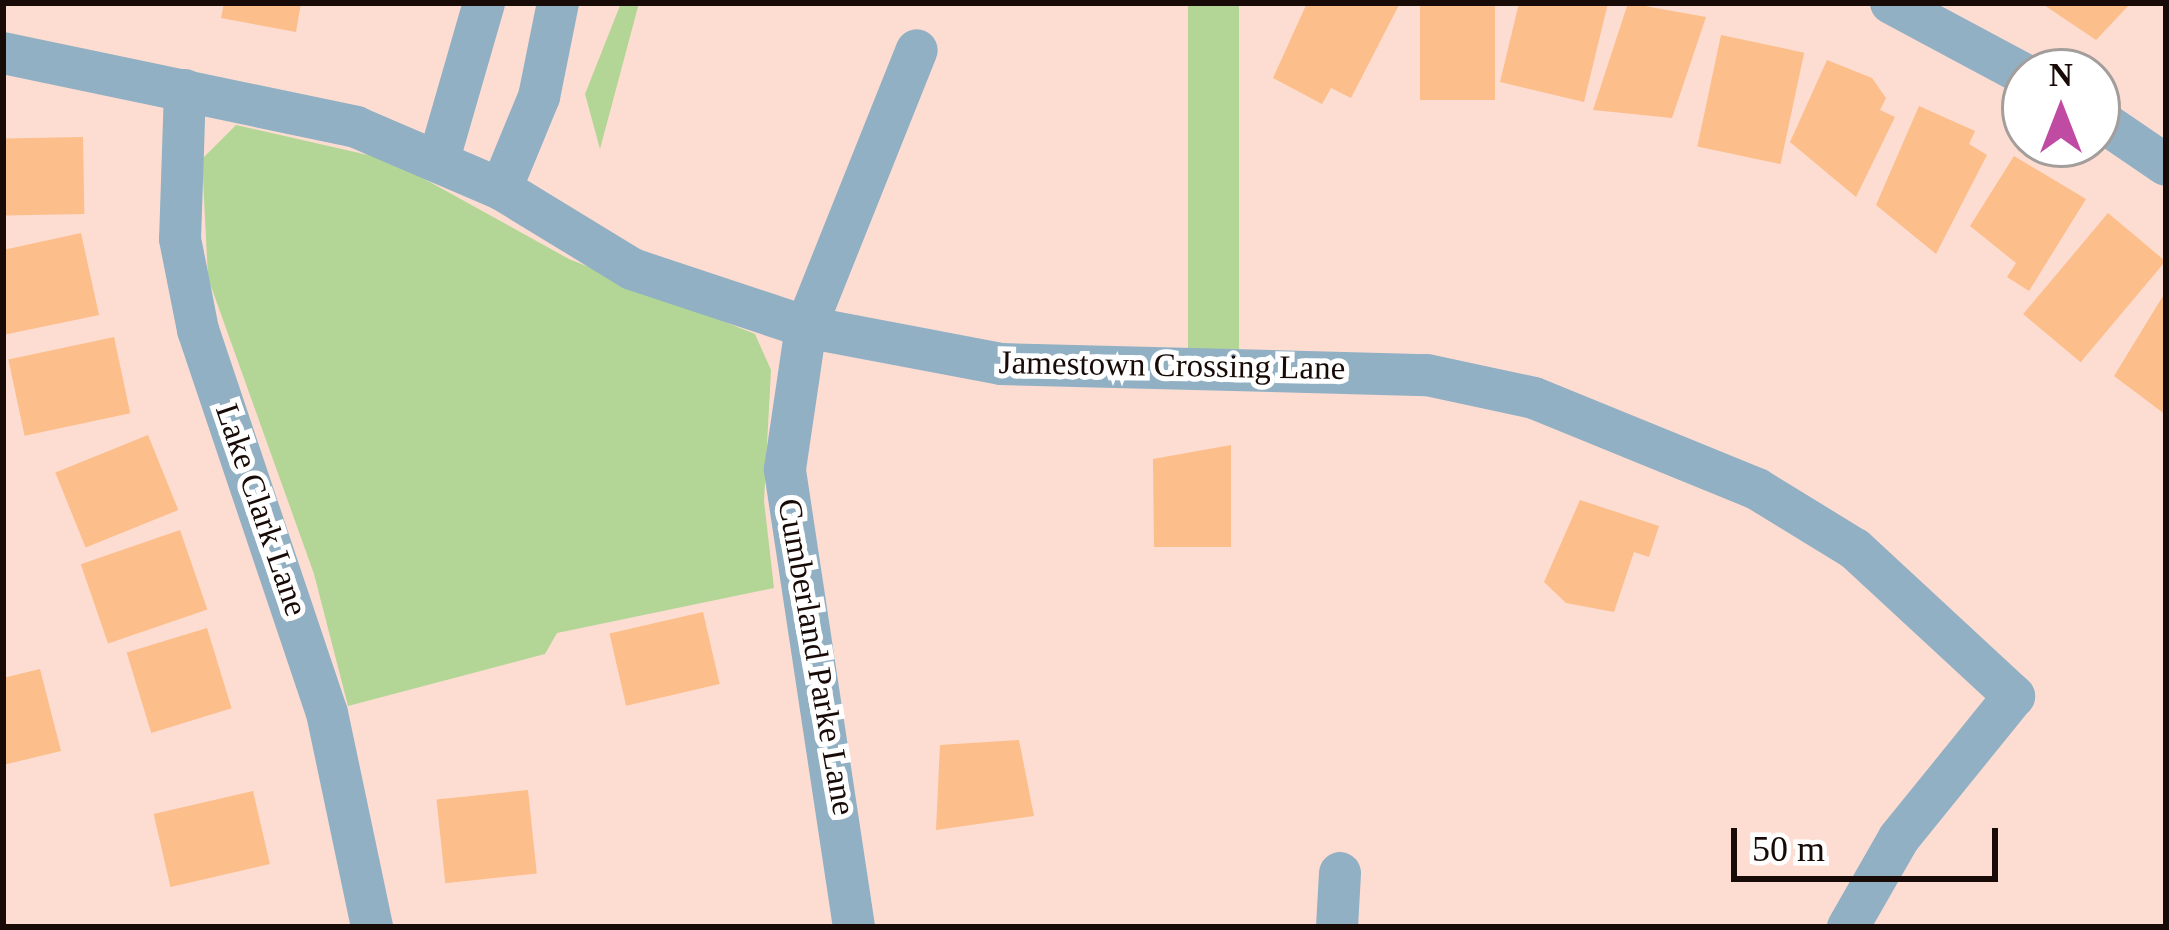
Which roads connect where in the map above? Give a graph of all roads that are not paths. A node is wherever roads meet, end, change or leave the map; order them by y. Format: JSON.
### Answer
{"nodes":[{"id":1,"x":484,"y":3,"type":"edge"},
{"id":2,"x":558,"y":3,"type":"edge"},
{"id":3,"x":1914,"y":8,"type":"edge"},
{"id":4,"x":917,"y":50,"type":"dead end"},
{"id":5,"x":3,"y":53,"type":"edge"},
{"id":6,"x":2001,"y":61,"type":"edge"},
{"id":7,"x":185,"y":90,"type":"junction"},
{"id":8,"x":2121,"y":134,"type":"edge"},
{"id":9,"x":440,"y":159,"type":"junction"},
{"id":10,"x":2166,"y":165,"type":"edge"},
{"id":11,"x":501,"y":189,"type":"junction"},
{"id":12,"x":806,"y":327,"type":"junction"},
{"id":13,"x":1340,"y":873,"type":"dead end"},
{"id":14,"x":372,"y":927,"type":"edge"},
{"id":15,"x":854,"y":927,"type":"edge"},
{"id":16,"x":1336,"y":927,"type":"edge"},
{"id":17,"x":1848,"y":927,"type":"edge"}],
"edges":[{"from":1,"to":9,"type":"street"},
{"from":2,"to":11,"type":"street"},
{"from":3,"to":6,"type":"street"},
{"from":4,"to":12,"type":"street","name":"Cumberland Parke Lane"},
{"from":5,"to":7,"type":"street","name":"Jamestown Crossing Lane"},
{"from":7,"to":9,"type":"street","name":"Jamestown Crossing Lane"},
{"from":7,"to":14,"type":"street","name":"Lake Clark Lane"},
{"from":8,"to":10,"type":"street"},
{"from":9,"to":11,"type":"street","name":"Jamestown Crossing Lane"},
{"from":11,"to":12,"type":"street","name":"Jamestown Crossing Lane"},
{"from":12,"to":15,"type":"street","name":"Cumberland Parke Lane"},
{"from":12,"to":17,"type":"street","name":"Jamestown Crossing Lane"},
{"from":13,"to":16,"type":"street"}]}
